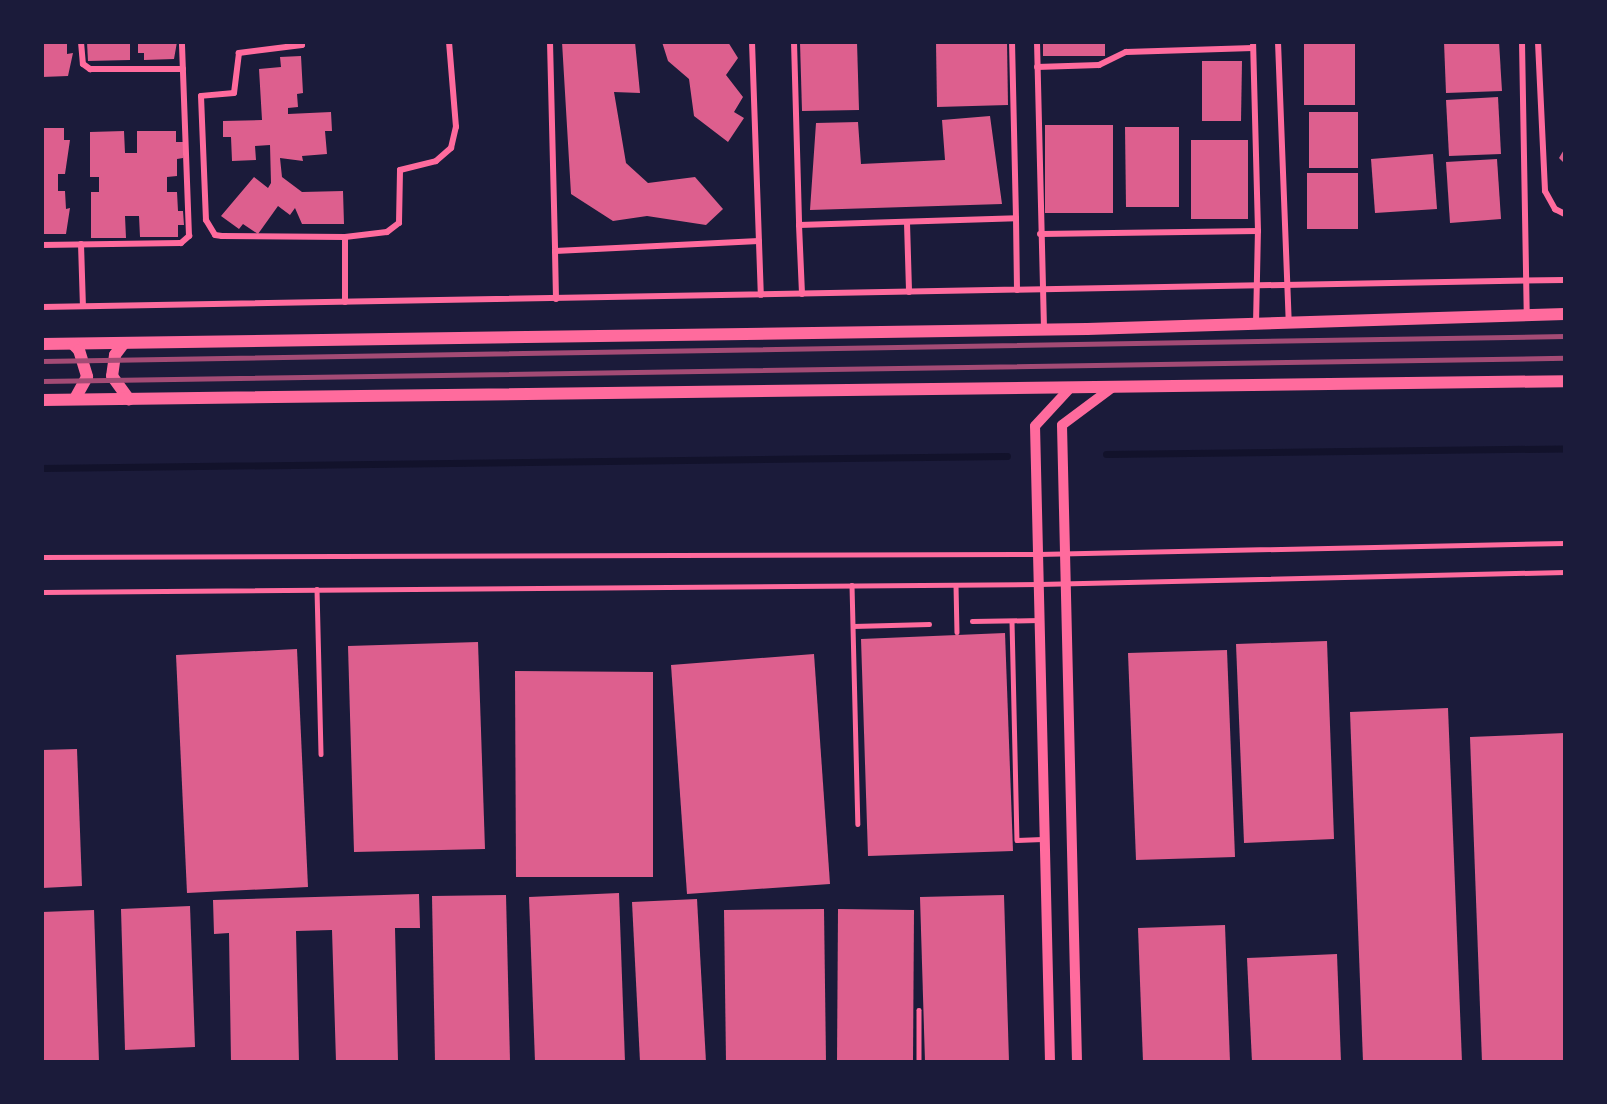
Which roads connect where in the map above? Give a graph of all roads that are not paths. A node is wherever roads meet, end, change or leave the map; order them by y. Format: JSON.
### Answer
{"nodes":[{"id":1,"x":81,"y":42,"type":"edge"},
{"id":2,"x":182,"y":42,"type":"edge"},
{"id":3,"x":302,"y":42,"type":"edge"},
{"id":4,"x":449,"y":42,"type":"edge"},
{"id":5,"x":550,"y":42,"type":"edge"},
{"id":6,"x":752,"y":42,"type":"edge"},
{"id":7,"x":794,"y":42,"type":"edge"},
{"id":8,"x":1012,"y":42,"type":"edge"},
{"id":9,"x":1037,"y":42,"type":"edge"},
{"id":10,"x":1278,"y":42,"type":"edge"},
{"id":11,"x":1522,"y":42,"type":"edge"},
{"id":12,"x":1538,"y":42,"type":"edge"},
{"id":13,"x":1253,"y":45,"type":"edge"},
{"id":14,"x":1037,"y":67,"type":"junction"},
{"id":15,"x":183,"y":69,"type":"junction"},
{"id":16,"x":1565,"y":214,"type":"edge"},
{"id":17,"x":1016,"y":218,"type":"junction"},
{"id":18,"x":907,"y":223,"type":"junction"},
{"id":19,"x":800,"y":225,"type":"junction"},
{"id":20,"x":1258,"y":231,"type":"junction"},
{"id":21,"x":1040,"y":234,"type":"junction"},
{"id":22,"x":345,"y":237,"type":"junction"},
{"id":23,"x":759,"y":241,"type":"junction"},
{"id":24,"x":42,"y":244,"type":"edge"},
{"id":25,"x":81,"y":244,"type":"junction"},
{"id":26,"x":555,"y":251,"type":"junction"},
{"id":27,"x":1527,"y":280,"type":"junction"},
{"id":28,"x":1565,"y":280,"type":"edge"},
{"id":29,"x":1257,"y":285,"type":"junction"},
{"id":30,"x":1288,"y":285,"type":"junction"},
{"id":31,"x":1017,"y":290,"type":"junction"},
{"id":32,"x":1040,"y":290,"type":"junction"},
{"id":33,"x":909,"y":292,"type":"junction"},
{"id":34,"x":802,"y":294,"type":"junction"},
{"id":35,"x":761,"y":295,"type":"junction"},
{"id":36,"x":556,"y":299,"type":"junction"},
{"id":37,"x":345,"y":302,"type":"junction"},
{"id":38,"x":83,"y":306,"type":"junction"},
{"id":39,"x":42,"y":307,"type":"edge"},
{"id":40,"x":1565,"y":314,"type":"edge"},
{"id":41,"x":1527,"y":316,"type":"junction"},
{"id":42,"x":1290,"y":323,"type":"junction"},
{"id":43,"x":1256,"y":324,"type":"junction"},
{"id":44,"x":1044,"y":330,"type":"junction"},
{"id":45,"x":124,"y":343,"type":"junction"},
{"id":46,"x":42,"y":344,"type":"edge"},
{"id":47,"x":73,"y":344,"type":"junction"},
{"id":48,"x":1565,"y":381,"type":"edge"},
{"id":49,"x":1071,"y":387,"type":"junction"},
{"id":50,"x":1113,"y":387,"type":"junction"},
{"id":51,"x":75,"y":399,"type":"junction"},
{"id":52,"x":129,"y":399,"type":"junction"},
{"id":53,"x":42,"y":400,"type":"edge"},
{"id":54,"x":1565,"y":543,"type":"edge"},
{"id":55,"x":1065,"y":553,"type":"junction"},
{"id":56,"x":1038,"y":554,"type":"junction"},
{"id":57,"x":42,"y":557,"type":"edge"},
{"id":58,"x":1565,"y":572,"type":"edge"},
{"id":59,"x":1066,"y":583,"type":"junction"},
{"id":60,"x":1039,"y":584,"type":"junction"},
{"id":61,"x":852,"y":585,"type":"junction"},
{"id":62,"x":956,"y":585,"type":"junction"},
{"id":63,"x":317,"y":590,"type":"junction"},
{"id":64,"x":42,"y":592,"type":"edge"},
{"id":65,"x":1040,"y":620,"type":"junction"},
{"id":66,"x":972,"y":621,"type":"dead end"},
{"id":67,"x":1012,"y":621,"type":"junction"},
{"id":68,"x":929,"y":624,"type":"dead end"},
{"id":69,"x":853,"y":626,"type":"junction"},
{"id":70,"x":957,"y":632,"type":"dead end"},
{"id":71,"x":321,"y":754,"type":"dead end"},
{"id":72,"x":858,"y":824,"type":"dead end"},
{"id":73,"x":1042,"y":839,"type":"junction"},
{"id":74,"x":919,"y":1010,"type":"dead end"},
{"id":75,"x":919,"y":1062,"type":"edge"},
{"id":76,"x":1050,"y":1062,"type":"edge"},
{"id":77,"x":1077,"y":1062,"type":"edge"}],
"edges":[{"from":1,"to":15,"type":"street"},
{"from":2,"to":15,"type":"street"},
{"from":3,"to":22,"type":"street"},
{"from":4,"to":22,"type":"street"},
{"from":5,"to":26,"type":"street"},
{"from":6,"to":23,"type":"street"},
{"from":7,"to":19,"type":"street"},
{"from":8,"to":17,"type":"street"},
{"from":9,"to":14,"type":"street"},
{"from":10,"to":30,"type":"street"},
{"from":11,"to":27,"type":"street"},
{"from":12,"to":16,"type":"street"},
{"from":13,"to":14,"type":"street"},
{"from":13,"to":20,"type":"street"},
{"from":14,"to":21,"type":"street"},
{"from":15,"to":25,"type":"street"},
{"from":17,"to":18,"type":"street"},
{"from":17,"to":31,"type":"street"},
{"from":18,"to":19,"type":"street"},
{"from":18,"to":33,"type":"street"},
{"from":19,"to":34,"type":"street"},
{"from":20,"to":21,"type":"street"},
{"from":20,"to":29,"type":"street"},
{"from":21,"to":32,"type":"street"},
{"from":22,"to":37,"type":"street"},
{"from":23,"to":26,"type":"street"},
{"from":23,"to":35,"type":"street"},
{"from":24,"to":25,"type":"street"},
{"from":25,"to":38,"type":"street"},
{"from":26,"to":36,"type":"street"},
{"from":27,"to":28,"type":"street"},
{"from":27,"to":30,"type":"street"},
{"from":27,"to":41,"type":"street"},
{"from":29,"to":30,"type":"street"},
{"from":29,"to":32,"type":"street"},
{"from":29,"to":43,"type":"street"},
{"from":30,"to":42,"type":"street"},
{"from":31,"to":32,"type":"street"},
{"from":31,"to":33,"type":"street"},
{"from":32,"to":44,"type":"street"},
{"from":33,"to":34,"type":"street"},
{"from":34,"to":35,"type":"street"},
{"from":35,"to":36,"type":"street"},
{"from":36,"to":37,"type":"street"},
{"from":37,"to":38,"type":"street"},
{"from":38,"to":39,"type":"street"},
{"from":40,"to":41,"type":"main road"},
{"from":41,"to":42,"type":"main road"},
{"from":42,"to":43,"type":"main road"},
{"from":43,"to":44,"type":"main road"},
{"from":44,"to":45,"type":"main road"},
{"from":45,"to":47,"type":"main road"},
{"from":45,"to":52,"type":"main road"},
{"from":46,"to":47,"type":"main road"},
{"from":47,"to":51,"type":"main road"},
{"from":48,"to":50,"type":"main road"},
{"from":49,"to":50,"type":"main road"},
{"from":49,"to":52,"type":"main road"},
{"from":49,"to":56,"type":"street"},
{"from":50,"to":55,"type":"street"},
{"from":51,"to":52,"type":"main road"},
{"from":51,"to":53,"type":"main road"},
{"from":54,"to":55,"type":"lane"},
{"from":55,"to":56,"type":"lane"},
{"from":55,"to":59,"type":"street"},
{"from":56,"to":57,"type":"lane"},
{"from":56,"to":60,"type":"street"},
{"from":58,"to":59,"type":"lane"},
{"from":59,"to":60,"type":"lane"},
{"from":59,"to":77,"type":"street"},
{"from":60,"to":62,"type":"lane"},
{"from":60,"to":65,"type":"street"},
{"from":61,"to":62,"type":"lane"},
{"from":61,"to":63,"type":"lane"},
{"from":61,"to":69,"type":"lane"},
{"from":62,"to":70,"type":"lane"},
{"from":63,"to":64,"type":"lane"},
{"from":63,"to":71,"type":"lane"},
{"from":65,"to":67,"type":"lane"},
{"from":65,"to":73,"type":"street"},
{"from":66,"to":67,"type":"lane"},
{"from":67,"to":73,"type":"lane"},
{"from":68,"to":69,"type":"lane"},
{"from":69,"to":72,"type":"lane"},
{"from":73,"to":76,"type":"street"},
{"from":74,"to":75,"type":"lane"}]}
